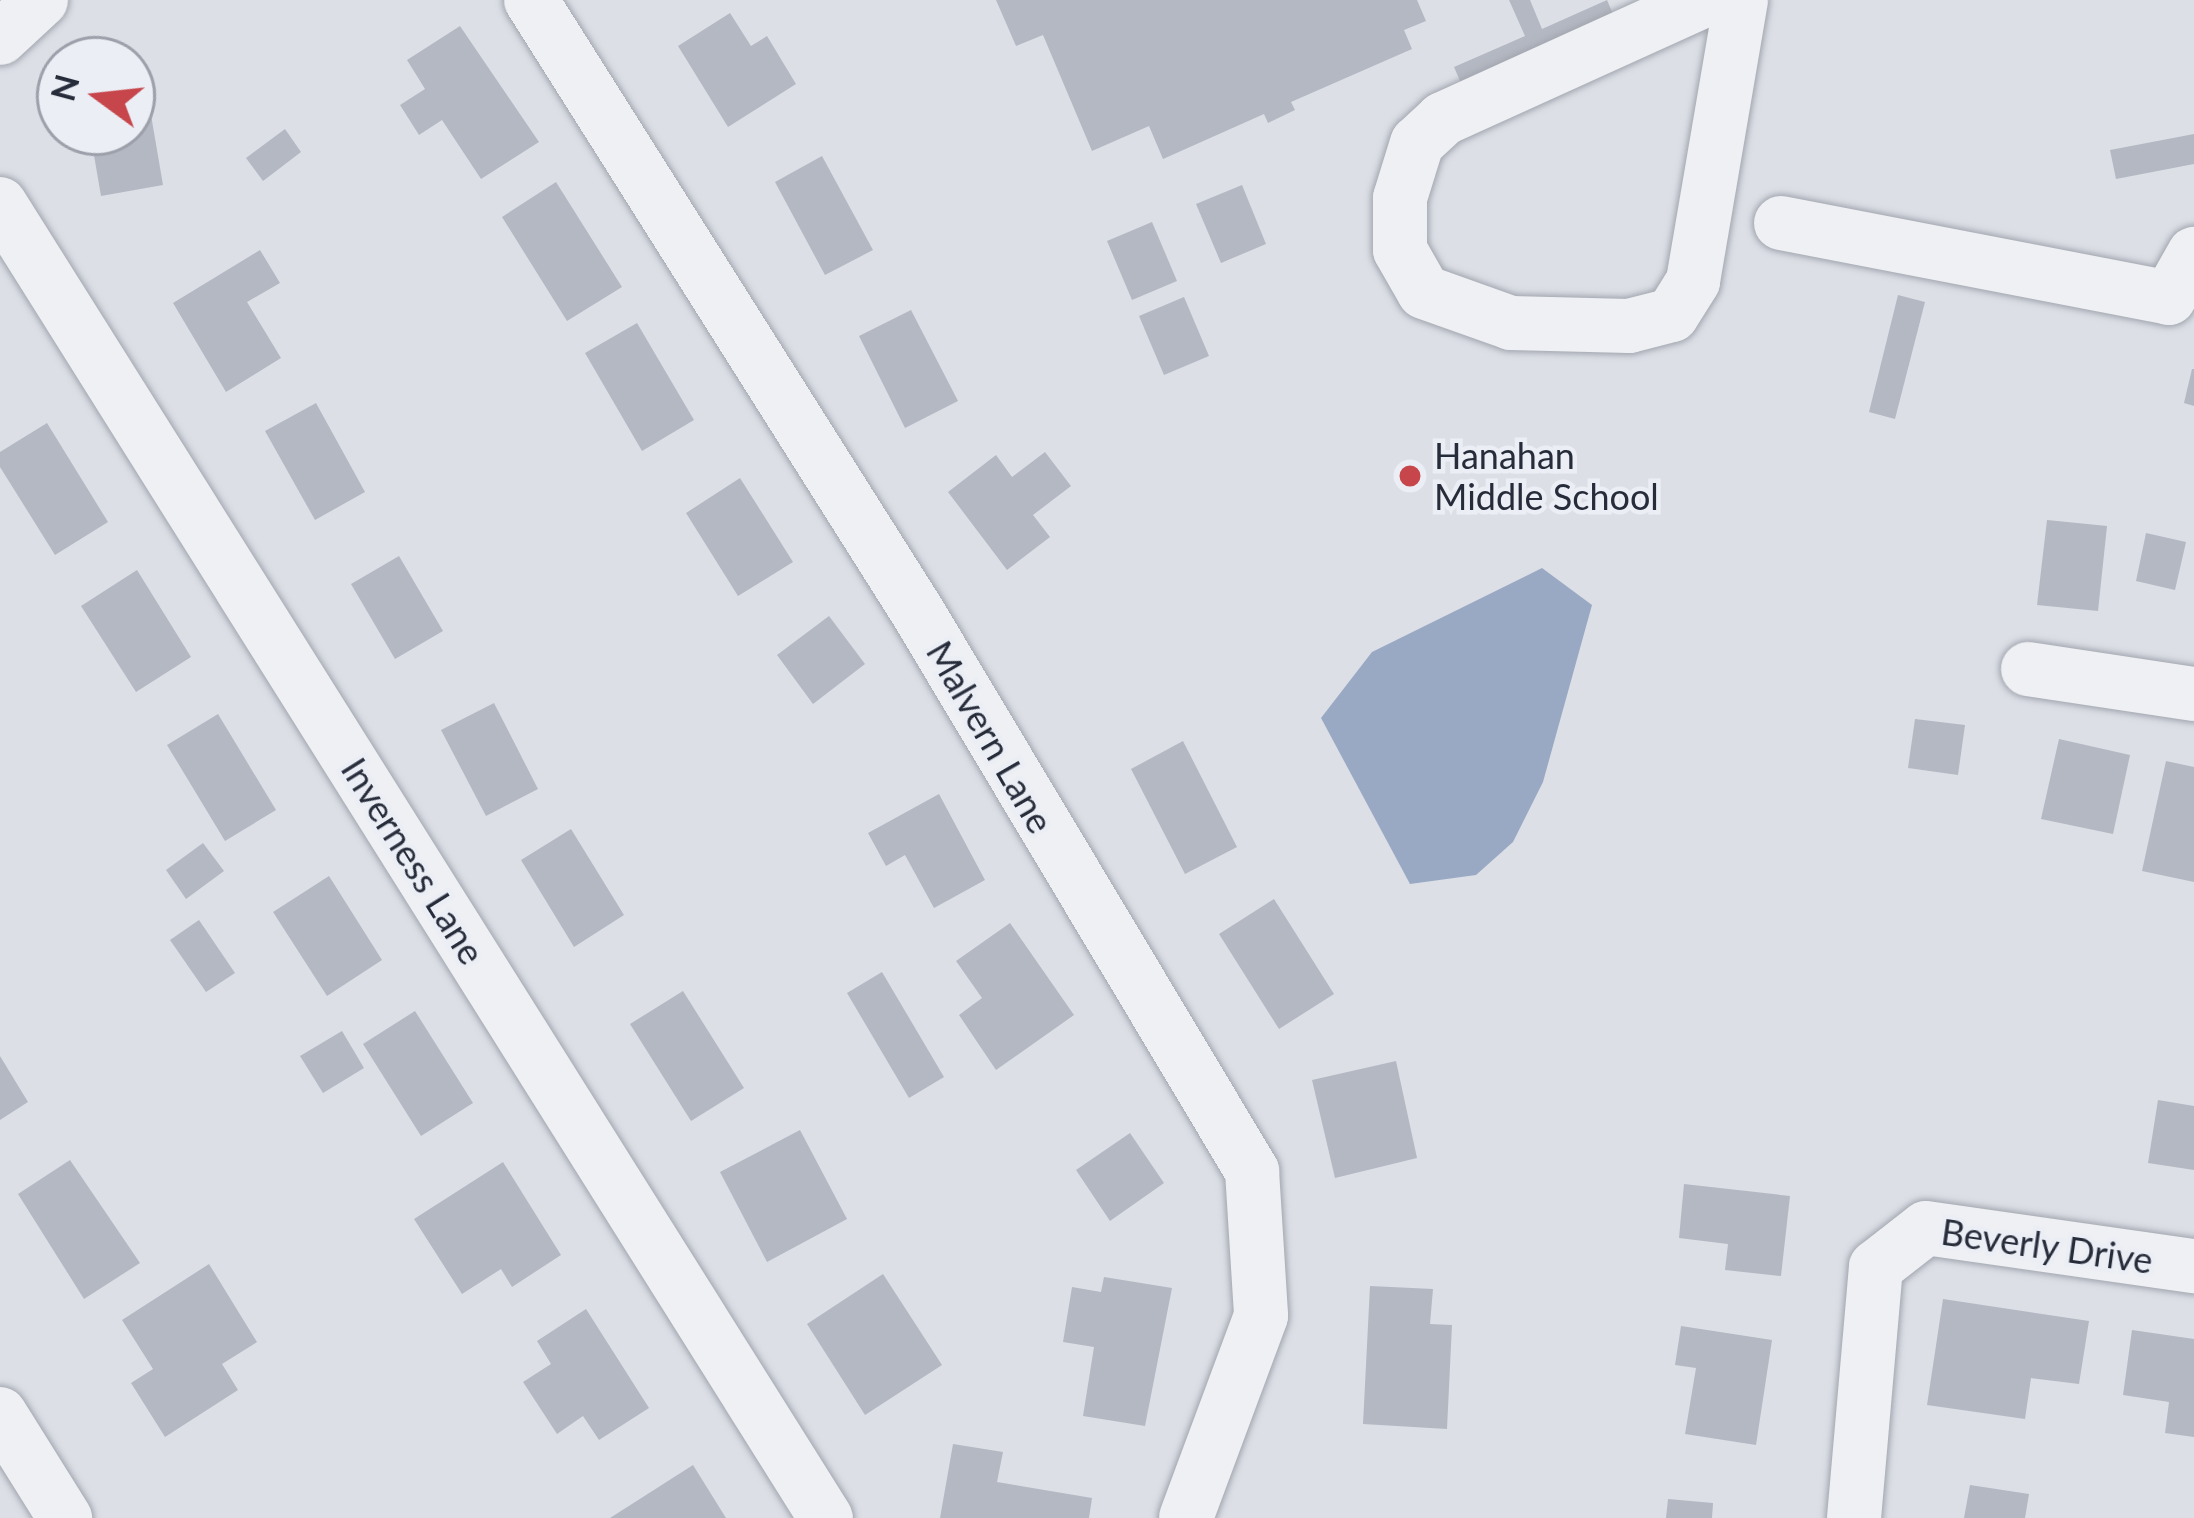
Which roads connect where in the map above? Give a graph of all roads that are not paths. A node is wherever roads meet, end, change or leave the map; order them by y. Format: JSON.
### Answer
{"nodes":[{"id":1,"x":40,"y":0,"type":"edge"},
{"id":2,"x":531,"y":0,"type":"edge"},
{"id":3,"x":1705,"y":0,"type":"edge"},
{"id":4,"x":1741,"y":0,"type":"edge"},
{"id":5,"x":0,"y":38,"type":"edge"},
{"id":6,"x":0,"y":204,"type":"edge"},
{"id":7,"x":1781,"y":223,"type":"dead end"},
{"id":8,"x":2194,"y":254,"type":"edge"},
{"id":9,"x":2028,"y":669,"type":"dead end"},
{"id":10,"x":2194,"y":694,"type":"edge"},
{"id":11,"x":2194,"y":1266,"type":"edge"},
{"id":12,"x":0,"y":1414,"type":"edge"},
{"id":13,"x":65,"y":1518,"type":"edge"},
{"id":14,"x":826,"y":1518,"type":"edge"},
{"id":15,"x":1186,"y":1518,"type":"edge"},
{"id":16,"x":1854,"y":1518,"type":"edge"}],
"edges":[{"from":1,"to":5,"type":"street"},
{"from":2,"to":15,"type":"street","name":"Malvern Lane"},
{"from":3,"to":4,"type":"street"},
{"from":6,"to":14,"type":"street","name":"Inverness Lane"},
{"from":7,"to":8,"type":"street"},
{"from":9,"to":10,"type":"street"},
{"from":11,"to":16,"type":"street","name":"Beverly Drive"},
{"from":12,"to":13,"type":"street"}]}
